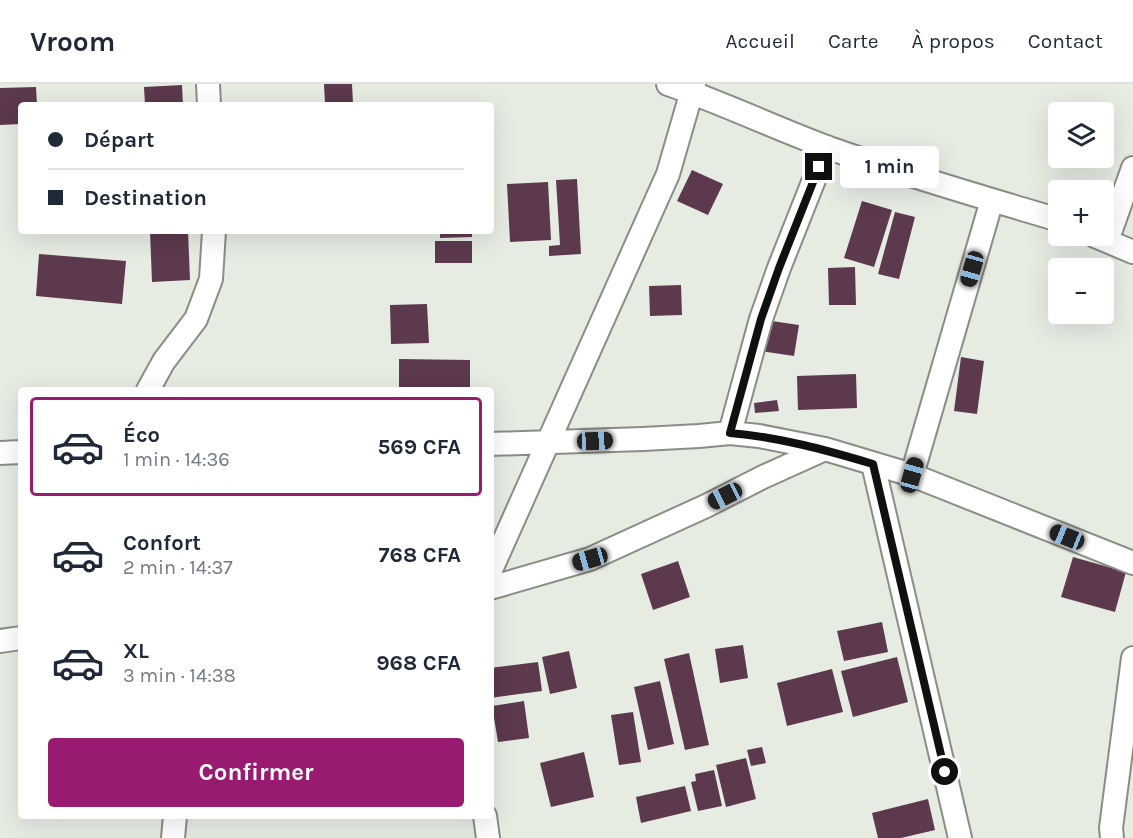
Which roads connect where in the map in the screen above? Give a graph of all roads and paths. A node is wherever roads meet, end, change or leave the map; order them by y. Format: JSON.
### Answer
{"nodes":[{"id":1,"x":208,"y":84,"type":"edge"},
{"id":2,"x":668,"y":84,"type":"edge"},
{"id":3,"x":693,"y":88,"type":"edge"},
{"id":4,"x":209,"y":102,"type":"edge"},
{"id":5,"x":827,"y":147,"type":"junction"},
{"id":6,"x":1133,"y":168,"type":"edge"},
{"id":7,"x":993,"y":200,"type":"junction"},
{"id":8,"x":1114,"y":210,"type":"edge"},
{"id":9,"x":1048,"y":217,"type":"edge"},
{"id":10,"x":214,"y":234,"type":"edge"},
{"id":11,"x":1114,"y":244,"type":"edge"},
{"id":12,"x":1133,"y":252,"type":"edge"},
{"id":13,"x":150,"y":387,"type":"edge"},
{"id":14,"x":730,"y":433,"type":"junction"},
{"id":15,"x":547,"y":443,"type":"junction"},
{"id":16,"x":494,"y":444,"type":"edge"},
{"id":17,"x":825,"y":450,"type":"junction"},
{"id":18,"x":0,"y":453,"type":"edge"},
{"id":19,"x":18,"y":453,"type":"edge"},
{"id":20,"x":873,"y":464,"type":"junction"},
{"id":21,"x":912,"y":475,"type":"junction"},
{"id":22,"x":494,"y":563,"type":"edge"},
{"id":23,"x":1133,"y":563,"type":"edge"},
{"id":24,"x":494,"y":587,"type":"edge"},
{"id":25,"x":18,"y":638,"type":"edge"},
{"id":26,"x":0,"y":641,"type":"edge"},
{"id":27,"x":1133,"y":658,"type":"edge"},
{"id":28,"x":175,"y":819,"type":"edge"},
{"id":29,"x":486,"y":819,"type":"edge"},
{"id":30,"x":173,"y":838,"type":"edge"},
{"id":31,"x":488,"y":838,"type":"edge"},
{"id":32,"x":960,"y":838,"type":"edge"},
{"id":33,"x":1112,"y":838,"type":"edge"}],
"edges":[{"from":1,"to":4,"type":"street"},
{"from":2,"to":3,"type":"street"},
{"from":3,"to":5,"type":"street"},
{"from":3,"to":15,"type":"street"},
{"from":5,"to":7,"type":"street"},
{"from":5,"to":14,"type":"street"},
{"from":6,"to":8,"type":"street"},
{"from":7,"to":9,"type":"street"},
{"from":7,"to":21,"type":"street"},
{"from":10,"to":13,"type":"street"},
{"from":11,"to":12,"type":"street"},
{"from":14,"to":15,"type":"street"},
{"from":14,"to":17,"type":"street"},
{"from":15,"to":16,"type":"street"},
{"from":15,"to":22,"type":"street"},
{"from":17,"to":20,"type":"street"},
{"from":17,"to":24,"type":"street"},
{"from":18,"to":19,"type":"street"},
{"from":20,"to":21,"type":"street"},
{"from":20,"to":32,"type":"street"},
{"from":21,"to":23,"type":"street"},
{"from":25,"to":26,"type":"street"},
{"from":27,"to":33,"type":"street"},
{"from":28,"to":30,"type":"street"},
{"from":29,"to":31,"type":"street"}]}
